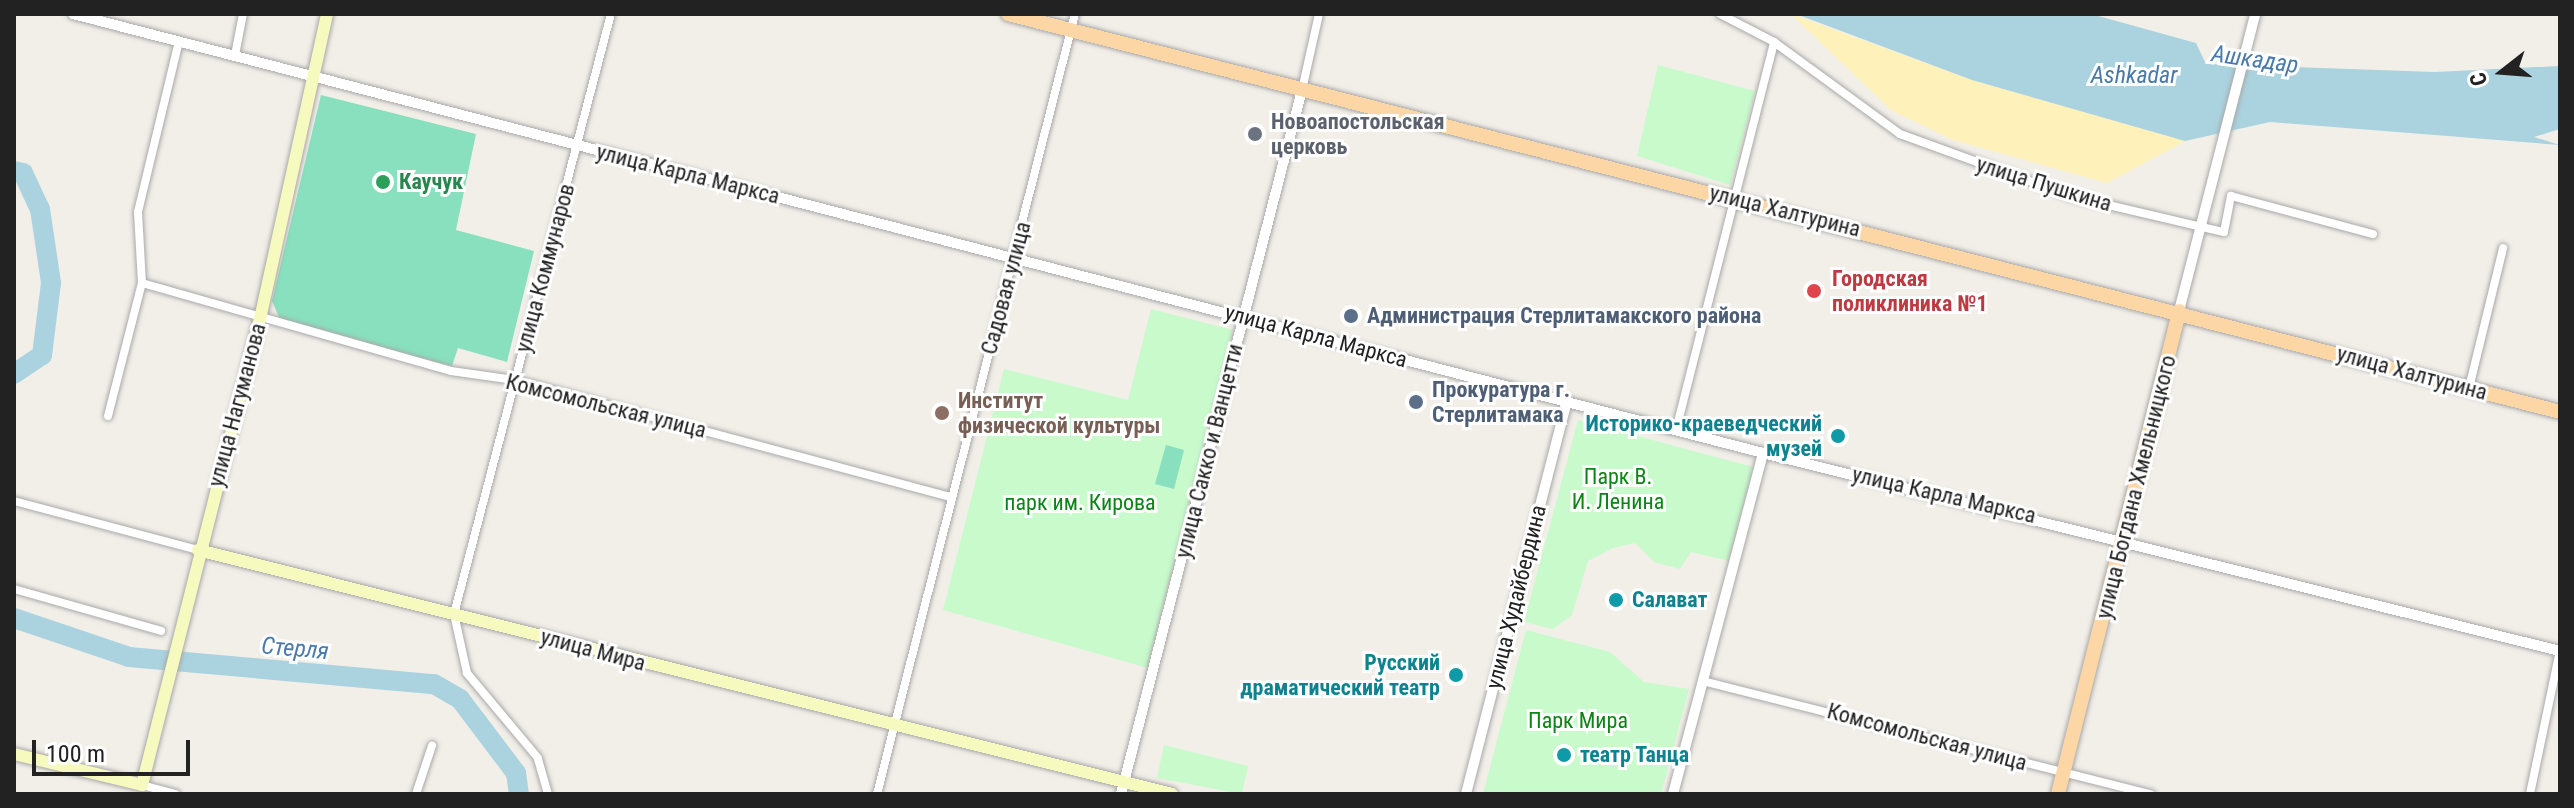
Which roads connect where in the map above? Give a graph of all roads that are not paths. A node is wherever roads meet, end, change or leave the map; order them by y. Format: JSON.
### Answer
{"nodes":[{"id":1,"x":73,"y":14,"type":"edge"},
{"id":2,"x":243,"y":14,"type":"edge"},
{"id":3,"x":327,"y":14,"type":"edge"},
{"id":4,"x":611,"y":14,"type":"edge"},
{"id":5,"x":1008,"y":14,"type":"edge"},
{"id":6,"x":1075,"y":14,"type":"edge"},
{"id":7,"x":1319,"y":14,"type":"edge"},
{"id":8,"x":1720,"y":14,"type":"edge"},
{"id":9,"x":2255,"y":14,"type":"edge"},
{"id":10,"x":1071,"y":30,"type":"junction"},
{"id":11,"x":179,"y":41,"type":"junction"},
{"id":12,"x":1774,"y":42,"type":"junction"},
{"id":13,"x":235,"y":55,"type":"junction"},
{"id":14,"x":312,"y":75,"type":"junction"},
{"id":15,"x":1302,"y":90,"type":"junction"},
{"id":16,"x":578,"y":146,"type":"junction"},
{"id":17,"x":1735,"y":198,"type":"junction"},
{"id":18,"x":2200,"y":226,"type":"junction"},
{"id":19,"x":2373,"y":234,"type":"dead end"},
{"id":20,"x":2503,"y":248,"type":"dead end"},
{"id":21,"x":1015,"y":257,"type":"junction"},
{"id":22,"x":142,"y":283,"type":"junction"},
{"id":23,"x":2179,"y":311,"type":"junction"},
{"id":24,"x":1242,"y":317,"type":"junction"},
{"id":25,"x":260,"y":319,"type":"junction"},
{"id":26,"x":514,"y":380,"type":"junction"},
{"id":27,"x":2469,"y":388,"type":"junction"},
{"id":28,"x":1567,"y":401,"type":"junction"},
{"id":29,"x":2560,"y":412,"type":"edge"},
{"id":30,"x":108,"y":416,"type":"dead end"},
{"id":31,"x":1676,"y":430,"type":"junction"},
{"id":32,"x":1763,"y":453,"type":"junction"},
{"id":33,"x":951,"y":497,"type":"junction"},
{"id":34,"x":14,"y":501,"type":"edge"},
{"id":35,"x":2125,"y":539,"type":"junction"},
{"id":36,"x":198,"y":550,"type":"junction"},
{"id":37,"x":14,"y":589,"type":"edge"},
{"id":38,"x":454,"y":614,"type":"junction"},
{"id":39,"x":161,"y":631,"type":"dead end"},
{"id":40,"x":2560,"y":651,"type":"edge"},
{"id":41,"x":1703,"y":681,"type":"junction"},
{"id":42,"x":891,"y":727,"type":"junction"},
{"id":43,"x":432,"y":746,"type":"dead end"},
{"id":44,"x":14,"y":754,"type":"edge"},
{"id":45,"x":2064,"y":772,"type":"junction"},
{"id":46,"x":1122,"y":788,"type":"edge"},
{"id":47,"x":141,"y":789,"type":"edge"},
{"id":48,"x":176,"y":794,"type":"edge"},
{"id":49,"x":416,"y":794,"type":"edge"},
{"id":50,"x":548,"y":794,"type":"edge"},
{"id":51,"x":877,"y":794,"type":"edge"},
{"id":52,"x":1172,"y":794,"type":"edge"},
{"id":53,"x":1466,"y":794,"type":"edge"},
{"id":54,"x":1673,"y":794,"type":"edge"},
{"id":55,"x":2058,"y":794,"type":"edge"},
{"id":56,"x":2151,"y":794,"type":"edge"},
{"id":57,"x":2530,"y":794,"type":"edge"}],
"edges":[{"from":1,"to":11,"type":"street","name":"улица Карла Маркса"},
{"from":2,"to":13,"type":"street"},
{"from":3,"to":14,"type":"main road","name":"улица Нагуманова"},
{"from":4,"to":16,"type":"street","name":"улица Коммунаров"},
{"from":5,"to":10,"type":"main road","name":"улица Халтурина"},
{"from":6,"to":10,"type":"street","name":"Садовая улица"},
{"from":7,"to":15,"type":"street","name":"улица Сакко и Ванцетти"},
{"from":8,"to":12,"type":"street","name":"улица Пушкина"},
{"from":9,"to":18,"type":"street","name":"улица Богдана Хмельницкого"},
{"from":10,"to":15,"type":"main road","name":"улица Халтурина"},
{"from":10,"to":21,"type":"street","name":"Садовая улица"},
{"from":11,"to":13,"type":"street","name":"улица Карла Маркса"},
{"from":11,"to":22,"type":"street"},
{"from":12,"to":17,"type":"street"},
{"from":12,"to":18,"type":"street","name":"улица Пушкина"},
{"from":13,"to":14,"type":"street","name":"улица Карла Маркса"},
{"from":14,"to":16,"type":"street","name":"улица Карла Маркса"},
{"from":14,"to":25,"type":"main road","name":"улица Нагуманова"},
{"from":15,"to":17,"type":"main road","name":"улица Халтурина"},
{"from":15,"to":24,"type":"street","name":"улица Сакко и Ванцетти"},
{"from":16,"to":21,"type":"street","name":"улица Карла Маркса"},
{"from":16,"to":26,"type":"street","name":"улица Коммунаров"},
{"from":17,"to":23,"type":"main road","name":"улица Халтурина"},
{"from":17,"to":31,"type":"street"},
{"from":18,"to":19,"type":"street"},
{"from":18,"to":23,"type":"street","name":"улица Богдана Хмельницкого"},
{"from":20,"to":27,"type":"street"},
{"from":21,"to":24,"type":"street","name":"улица Карла Маркса"},
{"from":21,"to":33,"type":"street","name":"Садовая улица"},
{"from":22,"to":25,"type":"street","name":"Комсомольская улица"},
{"from":22,"to":30,"type":"street"},
{"from":23,"to":27,"type":"main road","name":"улица Халтурина"},
{"from":23,"to":35,"type":"main road","name":"улица Богдана Хмельницкого"},
{"from":24,"to":28,"type":"street","name":"улица Карла Маркса"},
{"from":24,"to":46,"type":"street","name":"улица Сакко и Ванцетти"},
{"from":25,"to":26,"type":"street","name":"Комсомольская улица"},
{"from":25,"to":36,"type":"main road","name":"улица Нагуманова"},
{"from":26,"to":33,"type":"street","name":"Комсомольская улица"},
{"from":26,"to":38,"type":"street","name":"улица Коммунаров"},
{"from":27,"to":29,"type":"main road","name":"улица Халтурина"},
{"from":28,"to":31,"type":"street","name":"улица Карла Маркса"},
{"from":28,"to":53,"type":"street","name":"улица Худайбердина"},
{"from":31,"to":32,"type":"street","name":"улица Карла Маркса"},
{"from":32,"to":35,"type":"street","name":"улица Карла Маркса"},
{"from":32,"to":41,"type":"street"},
{"from":33,"to":42,"type":"street","name":"Садовая улица"},
{"from":34,"to":36,"type":"street","name":"улица Мира"},
{"from":35,"to":40,"type":"street","name":"улица Карла Маркса"},
{"from":35,"to":45,"type":"main road","name":"улица Богдана Хмельницкого"},
{"from":36,"to":38,"type":"main road","name":"улица Мира"},
{"from":36,"to":47,"type":"main road","name":"улица Нагуманова"},
{"from":37,"to":39,"type":"street"},
{"from":38,"to":42,"type":"main road","name":"улица Мира"},
{"from":38,"to":50,"type":"street"},
{"from":40,"to":57,"type":"street"},
{"from":41,"to":45,"type":"street","name":"Комсомольская улица"},
{"from":41,"to":54,"type":"street"},
{"from":42,"to":46,"type":"main road","name":"улица Мира"},
{"from":42,"to":51,"type":"street","name":"Садовая улица"},
{"from":43,"to":49,"type":"street"},
{"from":44,"to":47,"type":"main road"},
{"from":45,"to":55,"type":"main road","name":"улица Богдана Хмельницкого"},
{"from":45,"to":56,"type":"street","name":"Комсомольская улица"},
{"from":46,"to":52,"type":"main road","name":"улица Мира"},
{"from":47,"to":48,"type":"street"}]}
